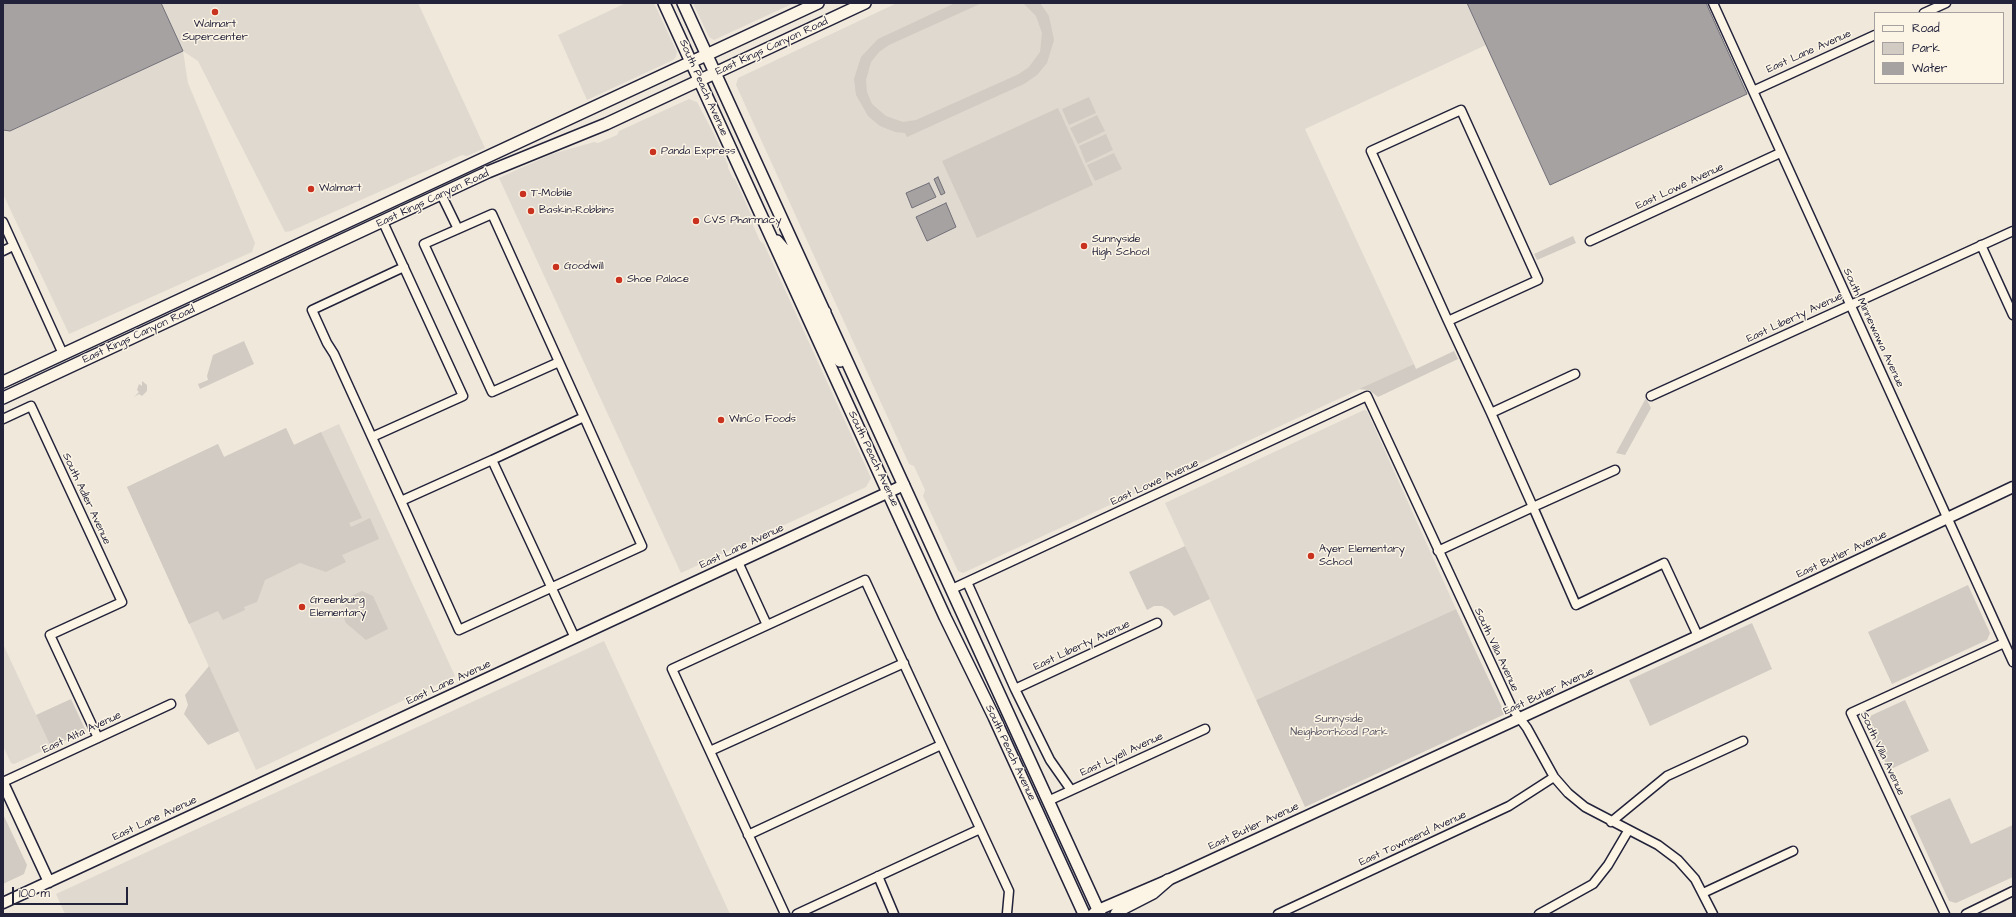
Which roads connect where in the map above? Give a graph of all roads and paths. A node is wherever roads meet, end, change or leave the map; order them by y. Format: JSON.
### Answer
{"nodes":[{"id":1,"x":664,"y":3,"type":"edge"},
{"id":2,"x":683,"y":3,"type":"edge"},
{"id":3,"x":818,"y":3,"type":"edge"},
{"id":4,"x":865,"y":3,"type":"edge"},
{"id":5,"x":1713,"y":3,"type":"edge"},
{"id":6,"x":1946,"y":3,"type":"edge"},
{"id":7,"x":1926,"y":12,"type":"edge"},
{"id":8,"x":1874,"y":35,"type":"edge"},
{"id":9,"x":707,"y":55,"type":"junction"},
{"id":10,"x":691,"y":63,"type":"junction"},
{"id":11,"x":715,"y":74,"type":"junction"},
{"id":12,"x":699,"y":81,"type":"junction"},
{"id":13,"x":1753,"y":91,"type":"junction"},
{"id":14,"x":1780,"y":153,"type":"junction"},
{"id":15,"x":441,"y":194,"type":"junction"},
{"id":16,"x":3,"y":222,"type":"edge"},
{"id":17,"x":383,"y":222,"type":"junction"},
{"id":18,"x":767,"y":228,"type":"junction"},
{"id":19,"x":458,"y":229,"type":"junction"},
{"id":20,"x":2013,"y":231,"type":"edge"},
{"id":21,"x":1590,"y":241,"type":"dead end"},
{"id":22,"x":1981,"y":245,"type":"junction"},
{"id":23,"x":13,"y":246,"type":"junction"},
{"id":24,"x":3,"y":251,"type":"edge"},
{"id":25,"x":404,"y":267,"type":"junction"},
{"id":26,"x":1850,"y":305,"type":"junction"},
{"id":27,"x":825,"y":312,"type":"junction"},
{"id":28,"x":2013,"y":315,"type":"edge"},
{"id":29,"x":809,"y":319,"type":"junction"},
{"id":30,"x":1448,"y":321,"type":"junction"},
{"id":31,"x":63,"y":354,"type":"junction"},
{"id":32,"x":559,"y":362,"type":"junction"},
{"id":33,"x":1575,"y":374,"type":"dead end"},
{"id":34,"x":3,"y":382,"type":"edge"},
{"id":35,"x":1367,"y":396,"type":"joint"},
{"id":36,"x":1651,"y":396,"type":"dead end"},
{"id":37,"x":3,"y":398,"type":"edge"},
{"id":38,"x":867,"y":403,"type":"junction"},
{"id":39,"x":1491,"y":413,"type":"junction"},
{"id":40,"x":584,"y":417,"type":"junction"},
{"id":41,"x":3,"y":419,"type":"edge"},
{"id":42,"x":372,"y":437,"type":"junction"},
{"id":43,"x":492,"y":460,"type":"junction"},
{"id":44,"x":1615,"y":470,"type":"dead end"},
{"id":45,"x":904,"y":485,"type":"junction"},
{"id":46,"x":2013,"y":487,"type":"edge"},
{"id":47,"x":888,"y":492,"type":"junction"},
{"id":48,"x":401,"y":501,"type":"junction"},
{"id":49,"x":1533,"y":507,"type":"junction"},
{"id":50,"x":1948,"y":518,"type":"junction"},
{"id":51,"x":914,"y":545,"type":"junction"},
{"id":52,"x":1438,"y":551,"type":"junction"},
{"id":53,"x":738,"y":562,"type":"junction"},
{"id":54,"x":968,"y":582,"type":"junction"},
{"id":55,"x":552,"y":588,"type":"junction"},
{"id":56,"x":952,"y":589,"type":"junction"},
{"id":57,"x":1157,"y":624,"type":"dead end"},
{"id":58,"x":767,"y":625,"type":"junction"},
{"id":59,"x":1698,"y":636,"type":"junction"},
{"id":60,"x":575,"y":638,"type":"junction"},
{"id":61,"x":2004,"y":643,"type":"junction"},
{"id":62,"x":2013,"y":662,"type":"edge"},
{"id":63,"x":904,"y":663,"type":"junction"},
{"id":64,"x":1015,"y":689,"type":"junction"},
{"id":65,"x":171,"y":704,"type":"dead end"},
{"id":66,"x":1520,"y":718,"type":"junction"},
{"id":67,"x":1205,"y":729,"type":"dead end"},
{"id":68,"x":98,"y":738,"type":"junction"},
{"id":69,"x":1743,"y":741,"type":"dead end"},
{"id":70,"x":941,"y":745,"type":"junction"},
{"id":71,"x":710,"y":751,"type":"junction"},
{"id":72,"x":1554,"y":777,"type":"junction"},
{"id":73,"x":3,"y":783,"type":"edge"},
{"id":74,"x":1071,"y":790,"type":"junction"},
{"id":75,"x":1048,"y":801,"type":"junction"},
{"id":76,"x":1611,"y":822,"type":"junction"},
{"id":77,"x":980,"y":828,"type":"junction"},
{"id":78,"x":1628,"y":831,"type":"junction"},
{"id":79,"x":748,"y":835,"type":"junction"},
{"id":80,"x":1793,"y":851,"type":"dead end"},
{"id":81,"x":878,"y":876,"type":"junction"},
{"id":82,"x":1168,"y":880,"type":"junction"},
{"id":83,"x":49,"y":882,"type":"junction"},
{"id":84,"x":2013,"y":891,"type":"edge"},
{"id":85,"x":1703,"y":893,"type":"junction"},
{"id":86,"x":3,"y":903,"type":"edge"},
{"id":87,"x":1007,"y":913,"type":"edge"},
{"id":88,"x":1097,"y":913,"type":"edge"},
{"id":89,"x":784,"y":914,"type":"edge"},
{"id":90,"x":797,"y":914,"type":"edge"},
{"id":91,"x":894,"y":914,"type":"edge"},
{"id":92,"x":1084,"y":914,"type":"edge"},
{"id":93,"x":1116,"y":914,"type":"edge"},
{"id":94,"x":1278,"y":914,"type":"edge"},
{"id":95,"x":1539,"y":914,"type":"edge"},
{"id":96,"x":1713,"y":914,"type":"edge"},
{"id":97,"x":1945,"y":914,"type":"edge"},
{"id":98,"x":1966,"y":914,"type":"edge"}],
"edges":[{"from":1,"to":10,"type":"main road","name":"South Peach Avenue"},
{"from":2,"to":9,"type":"main road","name":"South Peach Avenue"},
{"from":3,"to":9,"type":"main road","name":"East Kings Canyon Road"},
{"from":4,"to":11,"type":"main road","name":"East Kings Canyon Road"},
{"from":5,"to":13,"type":"street","name":"South Minnewawa Avenue"},
{"from":6,"to":7,"type":"street"},
{"from":8,"to":13,"type":"street","name":"East Lane Avenue"},
{"from":9,"to":10,"type":"main road","name":"East Kings Canyon Road"},
{"from":9,"to":11,"type":"main road","name":"South Peach Avenue"},
{"from":10,"to":12,"type":"main road","name":"South Peach Avenue"},
{"from":10,"to":31,"type":"main road","name":"East Kings Canyon Road"},
{"from":11,"to":12,"type":"main road","name":"East Kings Canyon Road"},
{"from":11,"to":27,"type":"main road","name":"South Peach Avenue"},
{"from":12,"to":15,"type":"main road","name":"East Kings Canyon Road"},
{"from":12,"to":18,"type":"main road","name":"South Peach Avenue"},
{"from":13,"to":14,"type":"street","name":"South Minnewawa Avenue"},
{"from":14,"to":21,"type":"street","name":"East Lowe Avenue"},
{"from":14,"to":26,"type":"street","name":"South Minnewawa Avenue"},
{"from":15,"to":17,"type":"main road","name":"East Kings Canyon Road"},
{"from":15,"to":19,"type":"street"},
{"from":16,"to":23,"type":"street"},
{"from":17,"to":25,"type":"street"},
{"from":17,"to":37,"type":"main road","name":"East Kings Canyon Road"},
{"from":18,"to":27,"type":"main road"},
{"from":18,"to":29,"type":"main road","name":"South Peach Avenue"},
{"from":19,"to":32,"type":"street"},
{"from":19,"to":32,"type":"street"},
{"from":20,"to":22,"type":"street","name":"East Liberty Avenue"},
{"from":22,"to":26,"type":"street","name":"East Liberty Avenue"},
{"from":22,"to":28,"type":"street"},
{"from":23,"to":24,"type":"street"},
{"from":23,"to":31,"type":"street"},
{"from":25,"to":42,"type":"street"},
{"from":25,"to":42,"type":"street"},
{"from":26,"to":36,"type":"street","name":"East Liberty Avenue"},
{"from":26,"to":50,"type":"street","name":"South Minnewawa Avenue"},
{"from":27,"to":38,"type":"main road","name":"South Peach Avenue"},
{"from":29,"to":38,"type":"main road"},
{"from":29,"to":47,"type":"main road","name":"South Peach Avenue"},
{"from":30,"to":30,"type":"street"},
{"from":30,"to":39,"type":"street"},
{"from":31,"to":34,"type":"main road","name":"East Kings Canyon Road"},
{"from":32,"to":40,"type":"street"},
{"from":33,"to":39,"type":"street"},
{"from":35,"to":52,"type":"street","name":"South Villa Avenue"},
{"from":35,"to":54,"type":"street","name":"East Lowe Avenue"},
{"from":38,"to":45,"type":"main road","name":"South Peach Avenue"},
{"from":39,"to":49,"type":"street"},
{"from":40,"to":43,"type":"street"},
{"from":40,"to":55,"type":"street"},
{"from":41,"to":68,"type":"street","name":"South Adler Avenue"},
{"from":42,"to":48,"type":"street"},
{"from":43,"to":48,"type":"street"},
{"from":43,"to":55,"type":"street"},
{"from":44,"to":49,"type":"street"},
{"from":45,"to":47,"type":"street","name":"East Lane Avenue"},
{"from":45,"to":56,"type":"main road","name":"South Peach Avenue"},
{"from":46,"to":50,"type":"street","name":"East Butler Avenue"},
{"from":47,"to":51,"type":"main road","name":"South Peach Avenue"},
{"from":47,"to":53,"type":"street","name":"East Lane Avenue"},
{"from":48,"to":55,"type":"street"},
{"from":49,"to":52,"type":"street"},
{"from":49,"to":59,"type":"street"},
{"from":50,"to":59,"type":"street","name":"East Butler Avenue"},
{"from":50,"to":61,"type":"street","name":"South Minnewawa Avenue"},
{"from":51,"to":56,"type":"main road"},
{"from":51,"to":92,"type":"main road","name":"South Peach Avenue"},
{"from":52,"to":66,"type":"street","name":"South Villa Avenue"},
{"from":53,"to":58,"type":"street"},
{"from":53,"to":60,"type":"street","name":"East Lane Avenue"},
{"from":54,"to":56,"type":"street","name":"East Lowe Avenue"},
{"from":54,"to":64,"type":"street"},
{"from":55,"to":60,"type":"street"},
{"from":56,"to":75,"type":"main road","name":"South Peach Avenue"},
{"from":57,"to":64,"type":"street","name":"East Liberty Avenue"},
{"from":58,"to":63,"type":"street"},
{"from":58,"to":71,"type":"street"},
{"from":59,"to":66,"type":"street","name":"East Butler Avenue"},
{"from":60,"to":83,"type":"street","name":"East Lane Avenue"},
{"from":61,"to":62,"type":"street","name":"South Minnewawa Avenue"},
{"from":61,"to":97,"type":"street","name":"South Villa Avenue"},
{"from":63,"to":70,"type":"street"},
{"from":63,"to":71,"type":"street"},
{"from":64,"to":74,"type":"street"},
{"from":65,"to":68,"type":"street","name":"East Alta Avenue"},
{"from":66,"to":72,"type":"street","name":"South Villa Avenue"},
{"from":66,"to":82,"type":"street","name":"East Butler Avenue"},
{"from":67,"to":74,"type":"street","name":"East Lyell Avenue"},
{"from":68,"to":73,"type":"street","name":"East Alta Avenue"},
{"from":69,"to":76,"type":"street"},
{"from":70,"to":77,"type":"street"},
{"from":70,"to":79,"type":"street"},
{"from":71,"to":79,"type":"street"},
{"from":72,"to":76,"type":"street","name":"South Villa Avenue"},
{"from":72,"to":94,"type":"street","name":"East Townsend Avenue"},
{"from":73,"to":83,"type":"street"},
{"from":74,"to":75,"type":"street","name":"East Lyell Avenue"},
{"from":75,"to":88,"type":"main road","name":"South Peach Avenue"},
{"from":76,"to":78,"type":"street","name":"South Villa Avenue"},
{"from":77,"to":81,"type":"street"},
{"from":77,"to":87,"type":"street"},
{"from":78,"to":85,"type":"street","name":"South Villa Avenue"},
{"from":78,"to":95,"type":"street"},
{"from":79,"to":89,"type":"street"},
{"from":80,"to":85,"type":"street"},
{"from":81,"to":90,"type":"street"},
{"from":81,"to":91,"type":"street"},
{"from":82,"to":88,"type":"street","name":"East Butler Avenue"},
{"from":82,"to":93,"type":"main road"},
{"from":83,"to":86,"type":"street","name":"East Lane Avenue"},
{"from":84,"to":98,"type":"street"},
{"from":85,"to":96,"type":"street","name":"South Villa Avenue"}]}
